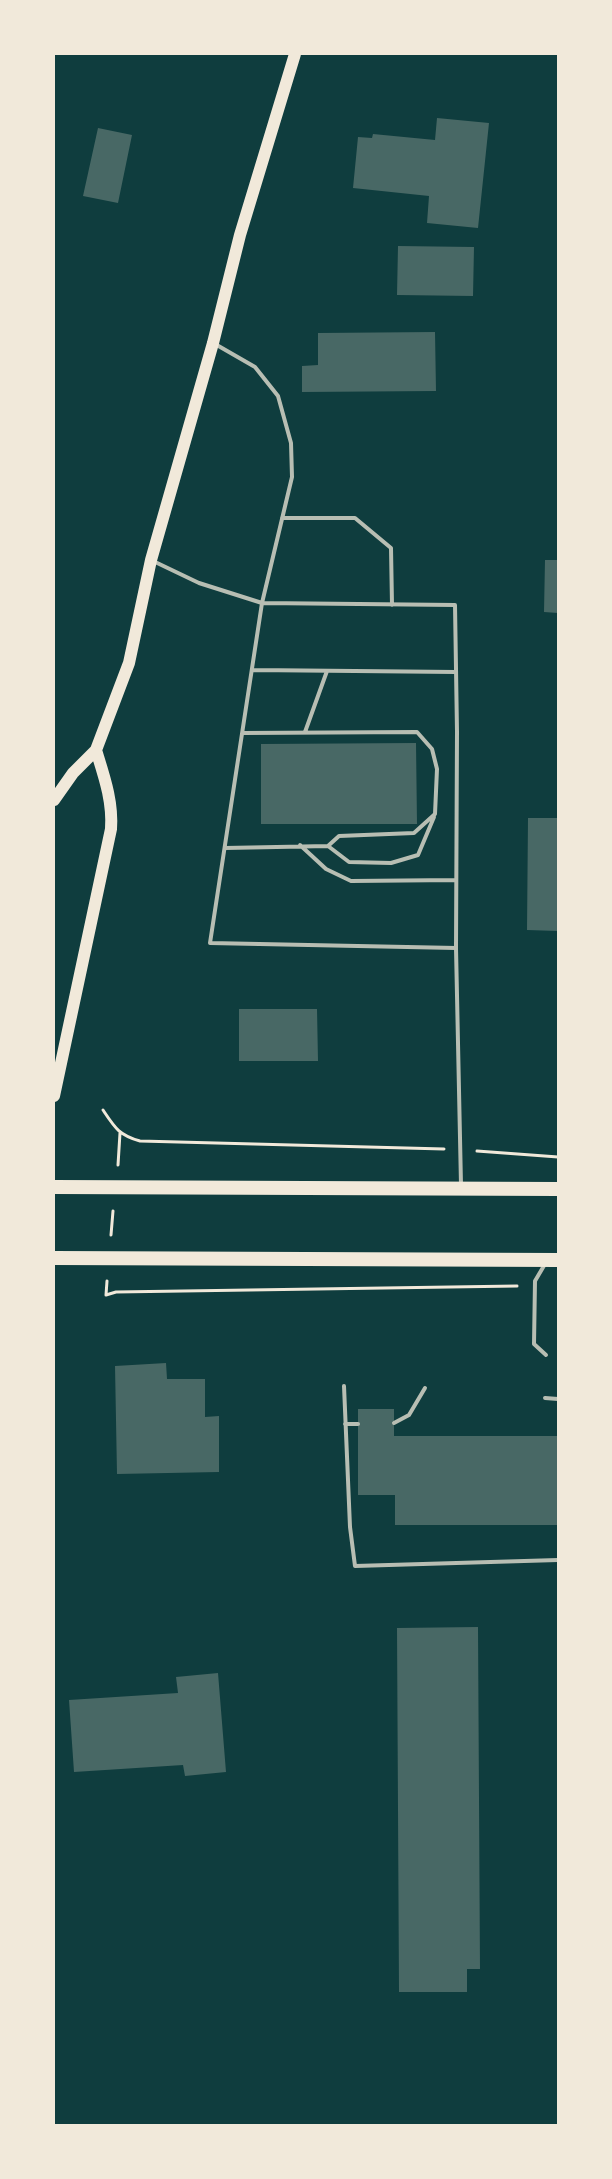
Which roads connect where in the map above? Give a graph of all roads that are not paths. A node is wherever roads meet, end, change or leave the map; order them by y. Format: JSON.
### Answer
{"nodes":[{"id":1,"x":295,"y":54,"type":"edge"},
{"id":2,"x":213,"y":343,"type":"junction"},
{"id":3,"x":282,"y":518,"type":"junction"},
{"id":4,"x":151,"y":560,"type":"junction"},
{"id":5,"x":262,"y":603,"type":"junction"},
{"id":6,"x":392,"y":605,"type":"junction"},
{"id":7,"x":253,"y":670,"type":"junction"},
{"id":8,"x":327,"y":671,"type":"junction"},
{"id":9,"x":456,"y":672,"type":"junction"},
{"id":10,"x":243,"y":732,"type":"junction"},
{"id":11,"x":305,"y":732,"type":"junction"},
{"id":12,"x":96,"y":750,"type":"junction"},
{"id":13,"x":54,"y":800,"type":"edge"},
{"id":14,"x":435,"y":814,"type":"junction"},
{"id":15,"x":300,"y":845,"type":"junction"},
{"id":16,"x":328,"y":846,"type":"junction"},
{"id":17,"x":224,"y":848,"type":"junction"},
{"id":18,"x":456,"y":880,"type":"junction"},
{"id":19,"x":456,"y":948,"type":"junction"},
{"id":20,"x":54,"y":1096,"type":"edge"},
{"id":21,"x":54,"y":1187,"type":"edge"},
{"id":22,"x":461,"y":1189,"type":"junction"},
{"id":23,"x":558,"y":1189,"type":"edge"},
{"id":24,"x":54,"y":1258,"type":"edge"},
{"id":25,"x":553,"y":1260,"type":"edge"},
{"id":26,"x":546,"y":1356,"type":"dead end"},
{"id":27,"x":344,"y":1386,"type":"dead end"},
{"id":28,"x":425,"y":1388,"type":"dead end"},
{"id":29,"x":545,"y":1398,"type":"dead end"},
{"id":30,"x":558,"y":1399,"type":"edge"},
{"id":31,"x":394,"y":1423,"type":"dead end"},
{"id":32,"x":345,"y":1424,"type":"junction"},
{"id":33,"x":358,"y":1424,"type":"dead end"},
{"id":34,"x":558,"y":1560,"type":"edge"}],
"edges":[{"from":1,"to":2,"type":"main road"},
{"from":2,"to":3,"type":"lane"},
{"from":2,"to":4,"type":"main road"},
{"from":3,"to":5,"type":"lane"},
{"from":3,"to":6,"type":"lane"},
{"from":4,"to":5,"type":"lane"},
{"from":4,"to":12,"type":"main road"},
{"from":5,"to":6,"type":"lane"},
{"from":5,"to":7,"type":"lane"},
{"from":6,"to":9,"type":"lane"},
{"from":7,"to":8,"type":"lane"},
{"from":7,"to":10,"type":"lane"},
{"from":8,"to":9,"type":"lane"},
{"from":8,"to":11,"type":"lane"},
{"from":9,"to":18,"type":"lane"},
{"from":10,"to":11,"type":"lane"},
{"from":10,"to":17,"type":"lane"},
{"from":11,"to":14,"type":"lane"},
{"from":12,"to":13,"type":"main road"},
{"from":12,"to":20,"type":"main road"},
{"from":14,"to":16,"type":"lane"},
{"from":14,"to":16,"type":"lane"},
{"from":15,"to":16,"type":"lane"},
{"from":15,"to":17,"type":"lane"},
{"from":15,"to":18,"type":"lane"},
{"from":17,"to":19,"type":"lane"},
{"from":18,"to":19,"type":"lane"},
{"from":19,"to":22,"type":"lane"},
{"from":21,"to":22,"type":"highway"},
{"from":22,"to":23,"type":"highway"},
{"from":24,"to":25,"type":"highway"},
{"from":25,"to":26,"type":"lane"},
{"from":27,"to":32,"type":"lane"},
{"from":28,"to":31,"type":"lane"},
{"from":29,"to":30,"type":"lane"},
{"from":32,"to":33,"type":"lane"},
{"from":32,"to":34,"type":"lane"}]}
